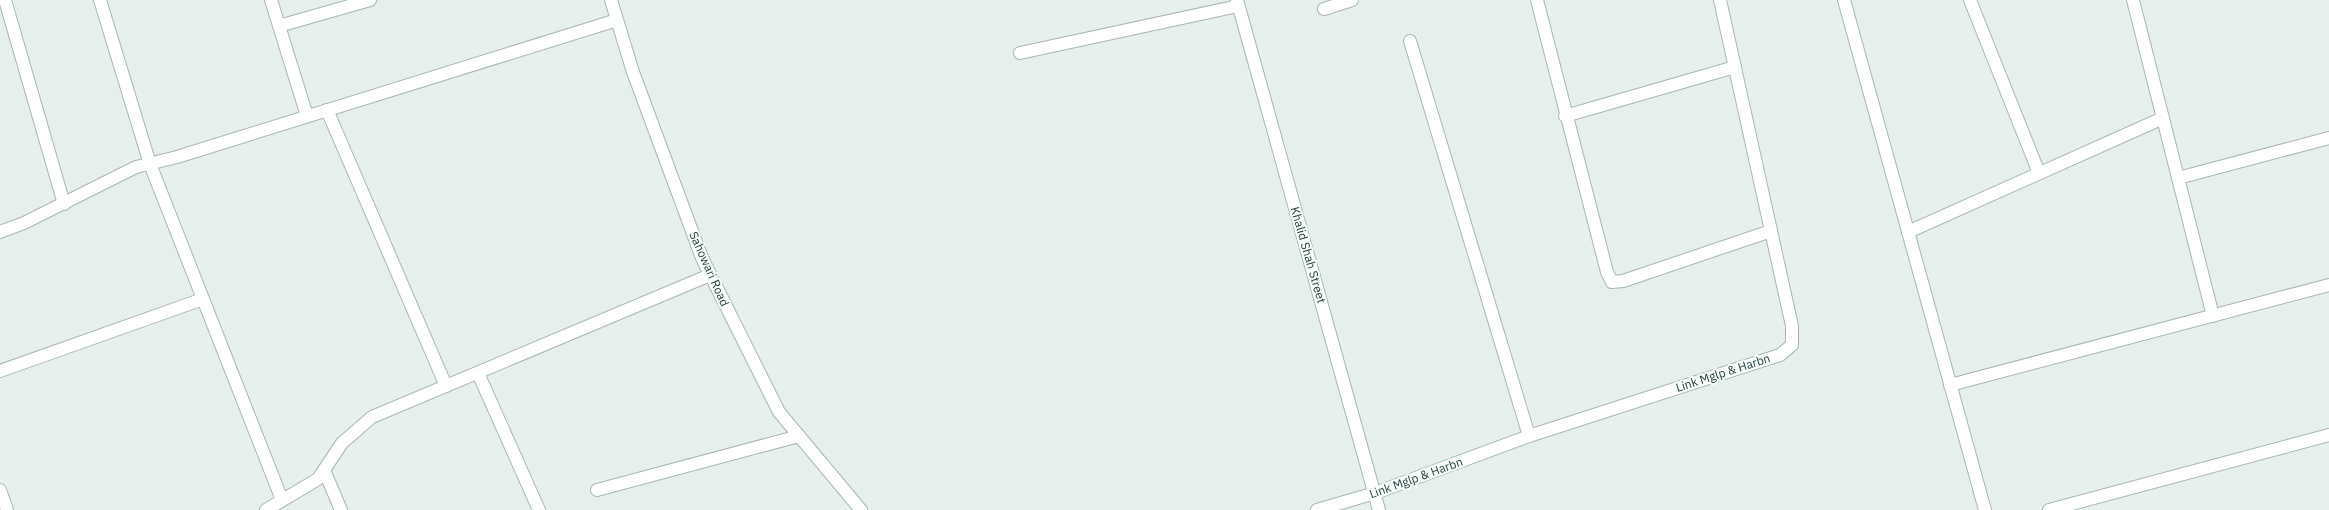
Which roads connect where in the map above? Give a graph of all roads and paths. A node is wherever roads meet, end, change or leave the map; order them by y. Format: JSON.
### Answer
{"nodes":[{"id":1,"x":5,"y":0,"type":"edge"},
{"id":2,"x":100,"y":0,"type":"edge"},
{"id":3,"x":271,"y":0,"type":"edge"},
{"id":4,"x":370,"y":0,"type":"edge"},
{"id":5,"x":610,"y":0,"type":"edge"},
{"id":6,"x":1352,"y":0,"type":"edge"},
{"id":7,"x":1537,"y":0,"type":"edge"},
{"id":8,"x":1720,"y":0,"type":"edge"},
{"id":9,"x":1844,"y":0,"type":"edge"},
{"id":10,"x":1970,"y":0,"type":"edge"},
{"id":11,"x":2133,"y":0,"type":"edge"},
{"id":12,"x":1238,"y":3,"type":"edge"},
{"id":13,"x":1324,"y":9,"type":"dead end"},
{"id":14,"x":616,"y":20,"type":"junction"},
{"id":15,"x":279,"y":26,"type":"junction"},
{"id":16,"x":1410,"y":41,"type":"dead end"},
{"id":17,"x":1020,"y":53,"type":"dead end"},
{"id":18,"x":1735,"y":67,"type":"junction"},
{"id":19,"x":327,"y":110,"type":"junction"},
{"id":20,"x":307,"y":116,"type":"junction"},
{"id":21,"x":1566,"y":116,"type":"junction"},
{"id":22,"x":2163,"y":118,"type":"junction"},
{"id":23,"x":2329,"y":138,"type":"edge"},
{"id":24,"x":150,"y":164,"type":"junction"},
{"id":25,"x":2039,"y":173,"type":"junction"},
{"id":26,"x":2178,"y":178,"type":"junction"},
{"id":27,"x":64,"y":204,"type":"junction"},
{"id":28,"x":1771,"y":231,"type":"junction"},
{"id":29,"x":0,"y":232,"type":"edge"},
{"id":30,"x":1908,"y":232,"type":"junction"},
{"id":31,"x":710,"y":275,"type":"junction"},
{"id":32,"x":2329,"y":285,"type":"edge"},
{"id":33,"x":203,"y":299,"type":"junction"},
{"id":34,"x":2214,"y":316,"type":"junction"},
{"id":35,"x":0,"y":371,"type":"edge"},
{"id":36,"x":478,"y":373,"type":"junction"},
{"id":37,"x":1950,"y":385,"type":"junction"},
{"id":38,"x":446,"y":386,"type":"junction"},
{"id":39,"x":2329,"y":435,"type":"edge"},
{"id":40,"x":798,"y":436,"type":"junction"},
{"id":41,"x":1529,"y":436,"type":"junction"},
{"id":42,"x":324,"y":470,"type":"junction"},
{"id":43,"x":0,"y":490,"type":"edge"},
{"id":44,"x":597,"y":490,"type":"dead end"},
{"id":45,"x":1376,"y":493,"type":"junction"},
{"id":46,"x":282,"y":500,"type":"junction"},
{"id":47,"x":7,"y":510,"type":"edge"},
{"id":48,"x":266,"y":510,"type":"edge"},
{"id":49,"x":341,"y":510,"type":"edge"},
{"id":50,"x":539,"y":510,"type":"edge"},
{"id":51,"x":862,"y":510,"type":"edge"},
{"id":52,"x":1317,"y":510,"type":"edge"},
{"id":53,"x":1379,"y":510,"type":"edge"},
{"id":54,"x":1985,"y":510,"type":"edge"},
{"id":55,"x":2049,"y":510,"type":"edge"}],
"edges":[{"from":1,"to":27,"type":"street"},
{"from":2,"to":24,"type":"street"},
{"from":3,"to":15,"type":"street"},
{"from":4,"to":15,"type":"street"},
{"from":5,"to":14,"type":"street","name":"Sahowari Road"},
{"from":6,"to":13,"type":"street"},
{"from":7,"to":21,"type":"street"},
{"from":8,"to":18,"type":"street","name":"Link Mglp & Harbn"},
{"from":9,"to":30,"type":"street"},
{"from":10,"to":25,"type":"street"},
{"from":11,"to":22,"type":"street"},
{"from":12,"to":17,"type":"street"},
{"from":12,"to":45,"type":"street","name":"Khalid Shah Street"},
{"from":14,"to":19,"type":"street"},
{"from":14,"to":31,"type":"street","name":"Sahowari Road"},
{"from":15,"to":20,"type":"street"},
{"from":16,"to":41,"type":"street"},
{"from":18,"to":21,"type":"street"},
{"from":18,"to":28,"type":"street","name":"Link Mglp & Harbn"},
{"from":19,"to":20,"type":"street"},
{"from":19,"to":38,"type":"street"},
{"from":20,"to":24,"type":"street"},
{"from":21,"to":28,"type":"street"},
{"from":22,"to":25,"type":"street"},
{"from":22,"to":26,"type":"street"},
{"from":23,"to":26,"type":"street"},
{"from":24,"to":27,"type":"street"},
{"from":24,"to":33,"type":"street"},
{"from":25,"to":30,"type":"street"},
{"from":26,"to":34,"type":"street"},
{"from":27,"to":29,"type":"street"},
{"from":28,"to":41,"type":"street","name":"Link Mglp & Harbn"},
{"from":30,"to":37,"type":"street"},
{"from":31,"to":36,"type":"street"},
{"from":31,"to":40,"type":"street","name":"Sahowari Road"},
{"from":32,"to":34,"type":"street"},
{"from":33,"to":35,"type":"street"},
{"from":33,"to":46,"type":"street"},
{"from":34,"to":37,"type":"street"},
{"from":36,"to":38,"type":"street"},
{"from":36,"to":50,"type":"street"},
{"from":37,"to":54,"type":"street"},
{"from":38,"to":42,"type":"street"},
{"from":39,"to":55,"type":"street"},
{"from":40,"to":44,"type":"street"},
{"from":40,"to":51,"type":"street","name":"Sahowari Road"},
{"from":41,"to":45,"type":"street","name":"Link Mglp & Harbn"},
{"from":42,"to":46,"type":"street"},
{"from":42,"to":49,"type":"street"},
{"from":43,"to":47,"type":"street"},
{"from":45,"to":52,"type":"street","name":"Link Mglp & Harbn"},
{"from":45,"to":53,"type":"street","name":"Khalid Shah Street"},
{"from":46,"to":48,"type":"street"}]}
